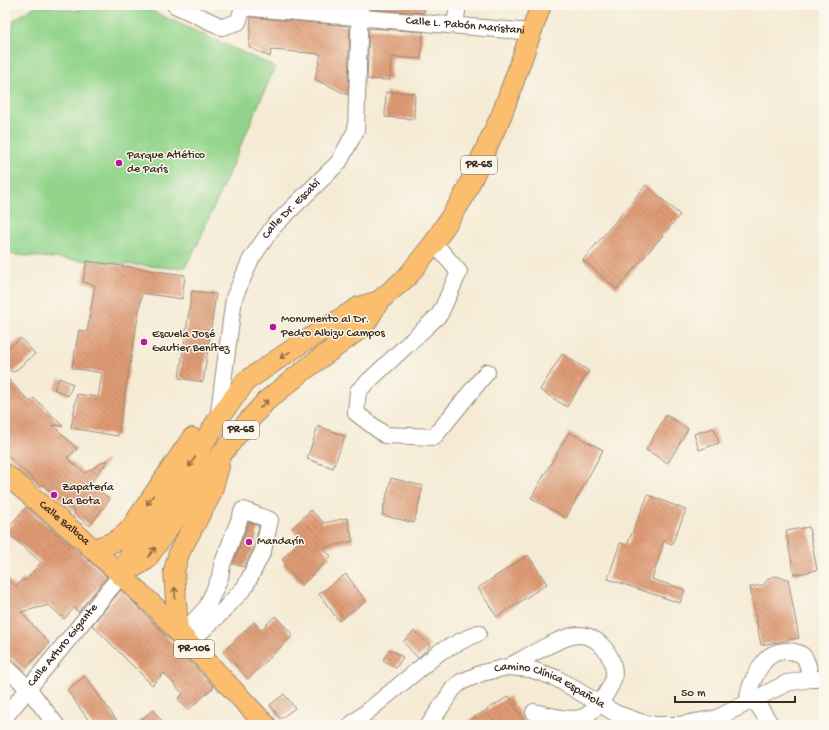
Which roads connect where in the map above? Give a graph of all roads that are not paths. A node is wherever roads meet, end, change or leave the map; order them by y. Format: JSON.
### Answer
{"nodes":[{"id":1,"x":175,"y":5,"type":"edge"},
{"id":2,"x":458,"y":5,"type":"edge"},
{"id":3,"x":541,"y":5,"type":"edge"},
{"id":4,"x":244,"y":6,"type":"edge"},
{"id":5,"x":360,"y":12,"type":"edge"},
{"id":6,"x":455,"y":25,"type":"junction"},
{"id":7,"x":530,"y":32,"type":"junction"},
{"id":8,"x":434,"y":243,"type":"junction"},
{"id":9,"x":379,"y":301,"type":"junction"},
{"id":10,"x":487,"y":372,"type":"dead end"},
{"id":11,"x":218,"y":419,"type":"junction"},
{"id":12,"x":223,"y":452,"type":"junction"},
{"id":13,"x":5,"y":474,"type":"edge"},
{"id":14,"x":93,"y":549,"type":"junction"},
{"id":15,"x":122,"y":575,"type":"junction"},
{"id":16,"x":478,"y":632,"type":"dead end"},
{"id":17,"x":183,"y":637,"type":"junction"},
{"id":18,"x":5,"y":666,"type":"edge"},
{"id":19,"x":508,"y":666,"type":"junction"},
{"id":20,"x":817,"y":679,"type":"edge"},
{"id":21,"x":28,"y":688,"type":"junction"},
{"id":22,"x":751,"y":700,"type":"junction"},
{"id":23,"x":599,"y":704,"type":"junction"},
{"id":24,"x":534,"y":712,"type":"dead end"},
{"id":25,"x":5,"y":716,"type":"edge"},
{"id":26,"x":56,"y":725,"type":"edge"},
{"id":27,"x":266,"y":725,"type":"edge"},
{"id":28,"x":351,"y":725,"type":"edge"},
{"id":29,"x":429,"y":725,"type":"edge"},
{"id":30,"x":771,"y":725,"type":"edge"}],
"edges":[{"from":1,"to":4,"type":"street","name":"Calle L. Pabón Maristani"},
{"from":2,"to":6,"type":"street"},
{"from":3,"to":7,"type":"main road","number":"PR-65"},
{"from":4,"to":5,"type":"street","name":"Calle L. Pabón Maristani"},
{"from":5,"to":6,"type":"street","name":"Calle L. Pabón Maristani"},
{"from":5,"to":11,"type":"street","name":"Calle Dr. Escabí"},
{"from":6,"to":7,"type":"street","name":"Calle L. Pabón Maristani"},
{"from":7,"to":8,"type":"main road","number":"PR-65"},
{"from":8,"to":9,"type":"main road","number":"PR-65"},
{"from":8,"to":10,"type":"street"},
{"from":9,"to":11,"type":"main road","number":"PR-65","one_way":true},
{"from":12,"to":9,"type":"main road","number":"PR-65","one_way":true},
{"from":11,"to":14,"type":"main road","one_way":true},
{"from":11,"to":15,"type":"main road","number":"PR-65","one_way":true},
{"from":15,"to":12,"type":"main road","number":"PR-65","one_way":true},
{"from":17,"to":12,"type":"main road","one_way":true},
{"from":13,"to":14,"type":"main road","name":"Calle Balboa","number":"PR-106"},
{"from":14,"to":15,"type":"main road","name":"Calle Balboa","number":"PR-106"},
{"from":15,"to":17,"type":"main road","number":"PR-106"},
{"from":15,"to":21,"type":"street","name":"Calle Arturo Gigante"},
{"from":16,"to":28,"type":"street"},
{"from":17,"to":17,"type":"street"},
{"from":17,"to":27,"type":"main road","number":"PR-106"},
{"from":18,"to":21,"type":"street"},
{"from":19,"to":23,"type":"street","name":"Camino Clínica Española"},
{"from":19,"to":23,"type":"street"},
{"from":19,"to":29,"type":"street","name":"Camino Clínica Española"},
{"from":20,"to":22,"type":"street","name":"Camino Clínica Española"},
{"from":20,"to":22,"type":"street"},
{"from":21,"to":25,"type":"street","name":"Calle Arturo Gigante"},
{"from":21,"to":26,"type":"street"},
{"from":22,"to":23,"type":"street","name":"Camino Clínica Española"},
{"from":22,"to":30,"type":"street"},
{"from":23,"to":24,"type":"street"}]}
